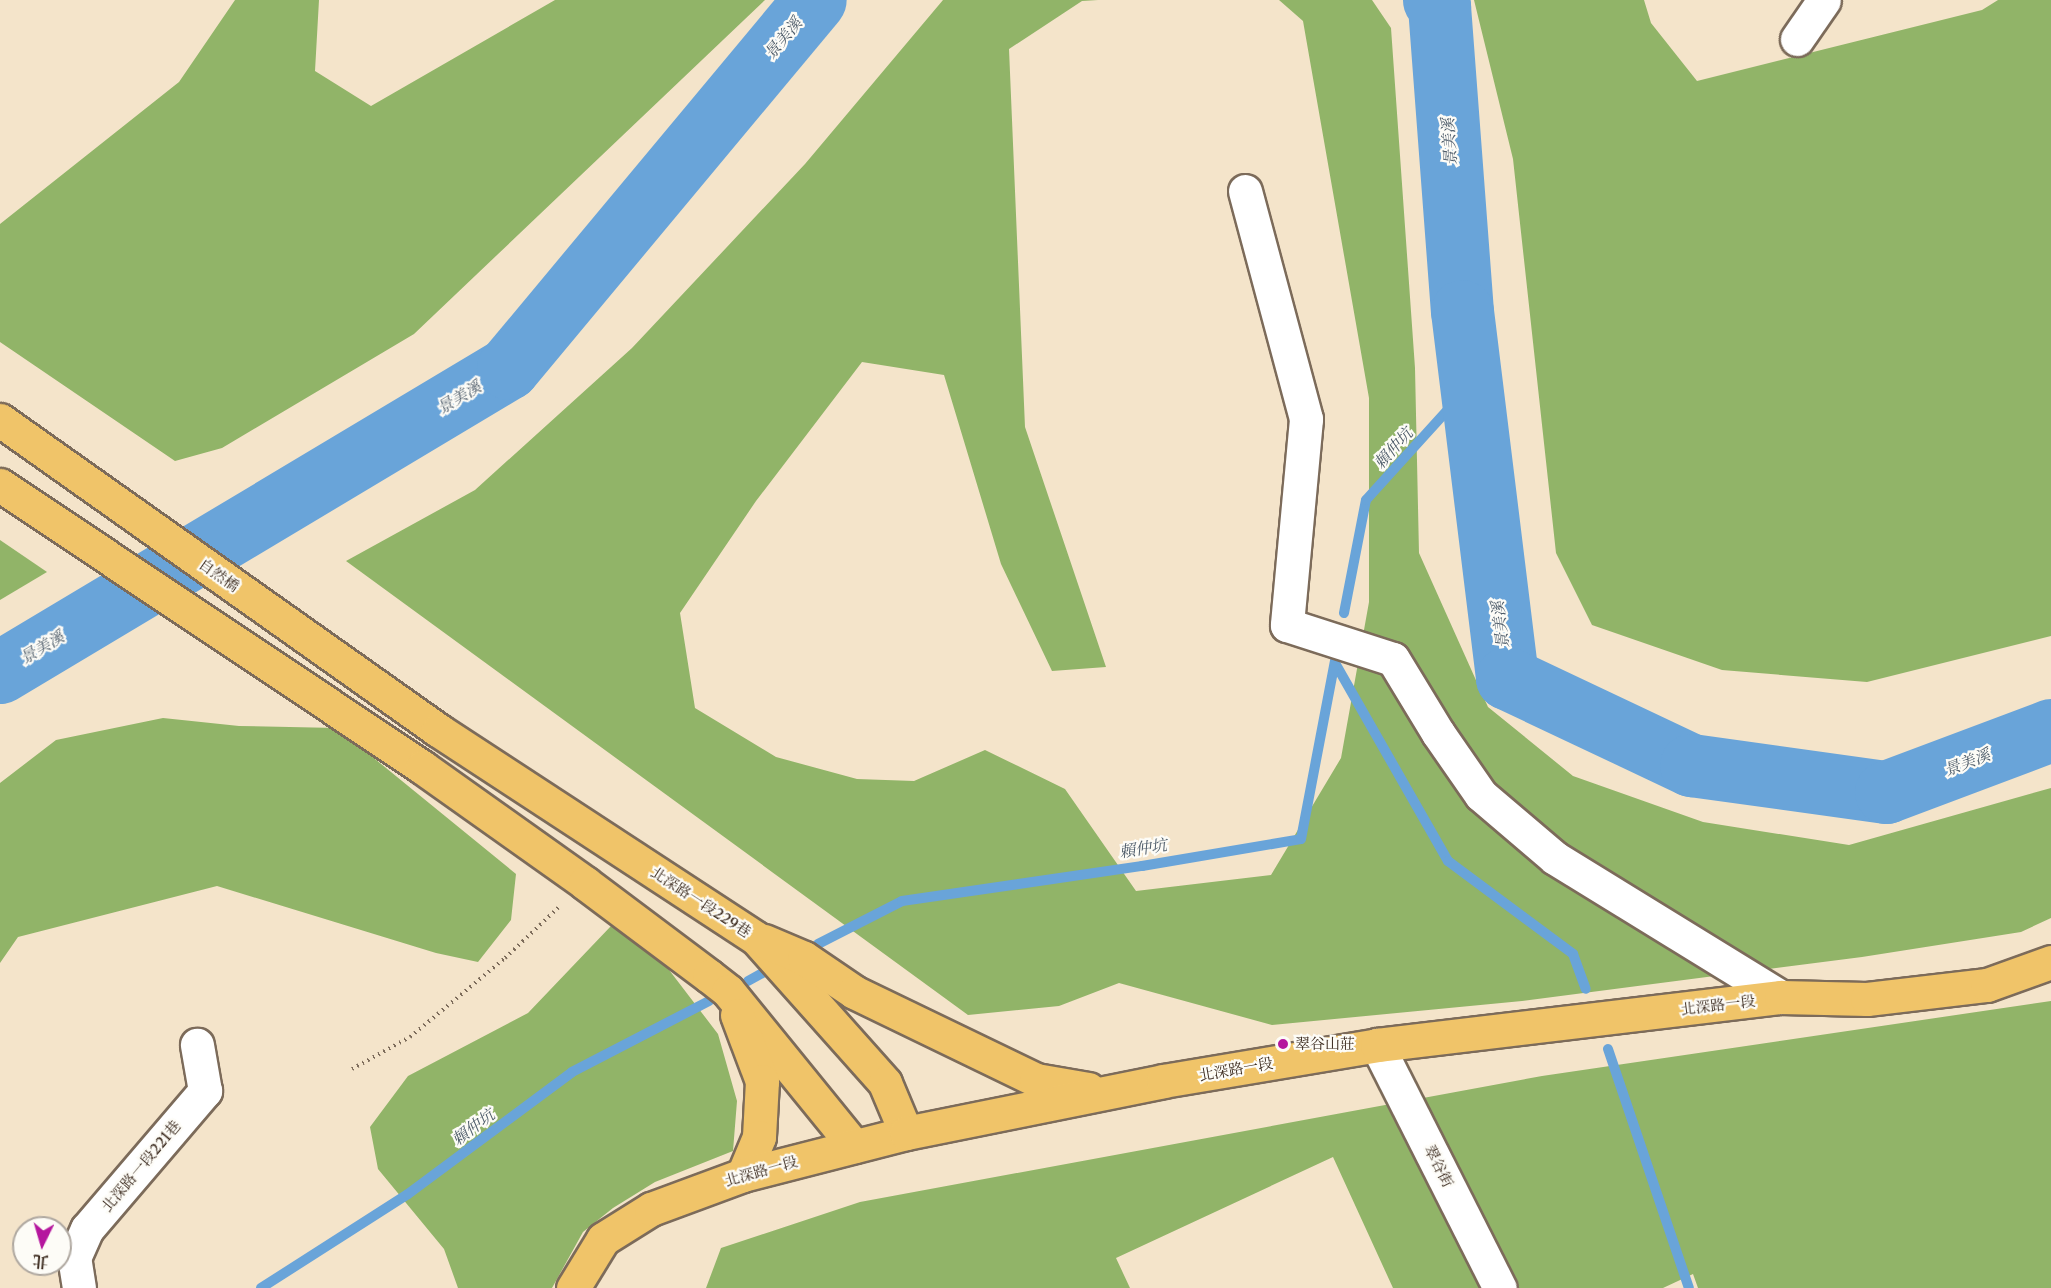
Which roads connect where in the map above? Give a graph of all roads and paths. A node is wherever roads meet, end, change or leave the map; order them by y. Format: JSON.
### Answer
{"nodes":[{"id":1,"x":1824,"y":0,"type":"edge"},
{"id":2,"x":1797,"y":39,"type":"dead end"},
{"id":3,"x":1245,"y":191,"type":"dead end"},
{"id":4,"x":0,"y":420,"type":"edge"},
{"id":5,"x":0,"y":485,"type":"edge"},
{"id":6,"x":438,"y":730,"type":"joint"},
{"id":7,"x":585,"y":882,"type":"junction"},
{"id":8,"x":756,"y":938,"type":"junction"},
{"id":9,"x":2051,"y":962,"type":"edge"},
{"id":10,"x":728,"y":991,"type":"junction"},
{"id":11,"x":1781,"y":997,"type":"junction"},
{"id":12,"x":197,"y":1045,"type":"dead end"},
{"id":13,"x":1377,"y":1045,"type":"junction"},
{"id":14,"x":352,"y":1069,"type":"dead end"},
{"id":15,"x":1105,"y":1092,"type":"junction"},
{"id":16,"x":906,"y":1133,"type":"junction"},
{"id":17,"x":854,"y":1146,"type":"junction"},
{"id":18,"x":743,"y":1175,"type":"junction"},
{"id":19,"x":79,"y":1288,"type":"edge"},
{"id":20,"x":573,"y":1288,"type":"edge"},
{"id":21,"x":1500,"y":1288,"type":"edge"}],
"edges":[{"from":1,"to":2,"type":"street"},
{"from":3,"to":11,"type":"street"},
{"from":4,"to":6,"type":"main road","name":"自然橋"},
{"from":5,"to":7,"type":"main road"},
{"from":6,"to":8,"type":"main road","name":"北深路一段229巷"},
{"from":7,"to":10,"type":"main road"},
{"from":7,"to":14,"type":"path"},
{"from":8,"to":15,"type":"main road"},
{"from":8,"to":16,"type":"main road","name":"北深路一段229巷"},
{"from":9,"to":11,"type":"main road","name":"北深路一段"},
{"from":10,"to":17,"type":"main road"},
{"from":10,"to":18,"type":"main road"},
{"from":11,"to":13,"type":"main road","name":"北深路一段"},
{"from":12,"to":19,"type":"street","name":"北深路一段221巷"},
{"from":13,"to":15,"type":"main road","name":"北深路一段"},
{"from":13,"to":21,"type":"street","name":"翠谷街"},
{"from":15,"to":16,"type":"main road","name":"北深路一段"},
{"from":16,"to":17,"type":"main road","name":"北深路一段"},
{"from":17,"to":18,"type":"main road","name":"北深路一段"},
{"from":18,"to":20,"type":"main road","name":"北深路一段"}]}
